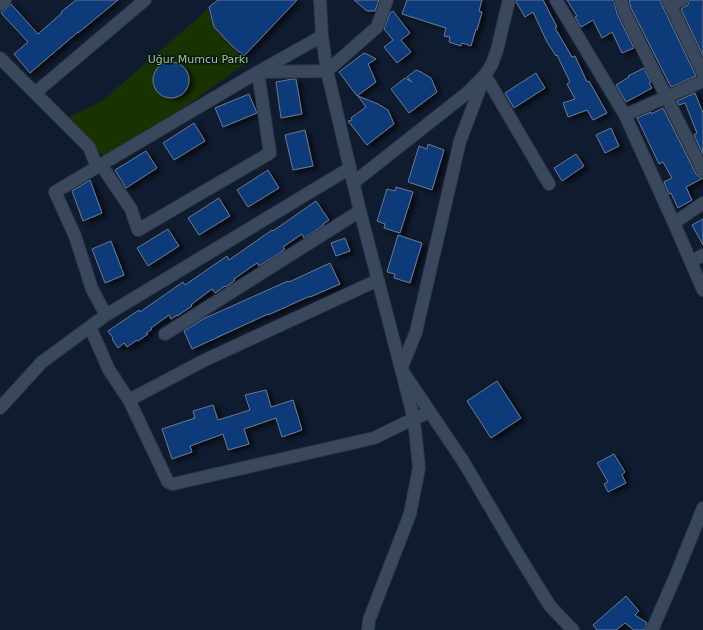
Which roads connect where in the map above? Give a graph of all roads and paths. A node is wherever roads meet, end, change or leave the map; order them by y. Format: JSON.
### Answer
{"nodes":[{"id":1,"x":5,"y":0,"type":"edge"},
{"id":2,"x":145,"y":0,"type":"edge"},
{"id":3,"x":320,"y":0,"type":"edge"},
{"id":4,"x":387,"y":0,"type":"edge"},
{"id":5,"x":508,"y":0,"type":"edge"},
{"id":6,"x":556,"y":0,"type":"edge"},
{"id":7,"x":621,"y":0,"type":"edge"},
{"id":8,"x":682,"y":0,"type":"edge"},
{"id":9,"x":669,"y":3,"type":"edge"},
{"id":10,"x":0,"y":4,"type":"edge"},
{"id":11,"x":322,"y":36,"type":"junction"},
{"id":12,"x":0,"y":58,"type":"edge"},
{"id":13,"x":327,"y":71,"type":"junction"},
{"id":14,"x":258,"y":72,"type":"junction"},
{"id":15,"x":703,"y":73,"type":"edge"},
{"id":16,"x":484,"y":75,"type":"junction"},
{"id":17,"x":703,"y":82,"type":"edge"},
{"id":18,"x":35,"y":93,"type":"junction"},
{"id":19,"x":667,"y":96,"type":"junction"},
{"id":20,"x":625,"y":115,"type":"junction"},
{"id":21,"x":99,"y":166,"type":"junction"},
{"id":22,"x":702,"y":167,"type":"edge"},
{"id":23,"x":350,"y":168,"type":"junction"},
{"id":24,"x":353,"y":183,"type":"junction"},
{"id":25,"x":549,"y":184,"type":"dead end"},
{"id":26,"x":703,"y":203,"type":"edge"},
{"id":27,"x":360,"y":211,"type":"junction"},
{"id":28,"x":674,"y":223,"type":"junction"},
{"id":29,"x":703,"y":255,"type":"edge"},
{"id":30,"x":691,"y":262,"type":"junction"},
{"id":31,"x":378,"y":280,"type":"junction"},
{"id":32,"x":703,"y":290,"type":"edge"},
{"id":33,"x":106,"y":315,"type":"junction"},
{"id":34,"x":90,"y":327,"type":"junction"},
{"id":35,"x":165,"y":334,"type":"dead end"},
{"id":36,"x":401,"y":369,"type":"junction"},
{"id":37,"x":129,"y":400,"type":"junction"},
{"id":38,"x":0,"y":408,"type":"edge"},
{"id":39,"x":430,"y":412,"type":"junction"},
{"id":40,"x":413,"y":419,"type":"junction"},
{"id":41,"x":703,"y":508,"type":"edge"},
{"id":42,"x":368,"y":630,"type":"edge"},
{"id":43,"x":573,"y":630,"type":"edge"},
{"id":44,"x":652,"y":630,"type":"edge"}],
"edges":[{"from":1,"to":10,"type":"street"},
{"from":2,"to":18,"type":"street"},
{"from":3,"to":11,"type":"street"},
{"from":4,"to":13,"type":"street"},
{"from":5,"to":16,"type":"street"},
{"from":6,"to":20,"type":"street"},
{"from":7,"to":19,"type":"street"},
{"from":8,"to":9,"type":"street"},
{"from":9,"to":15,"type":"street"},
{"from":11,"to":13,"type":"street"},
{"from":11,"to":14,"type":"street"},
{"from":12,"to":18,"type":"street"},
{"from":13,"to":14,"type":"street"},
{"from":13,"to":23,"type":"street"},
{"from":14,"to":21,"type":"street"},
{"from":14,"to":21,"type":"street"},
{"from":16,"to":24,"type":"street"},
{"from":16,"to":25,"type":"street"},
{"from":16,"to":36,"type":"street"},
{"from":17,"to":19,"type":"street"},
{"from":18,"to":21,"type":"street"},
{"from":19,"to":20,"type":"street"},
{"from":19,"to":22,"type":"street"},
{"from":20,"to":28,"type":"street"},
{"from":21,"to":33,"type":"street"},
{"from":23,"to":24,"type":"street"},
{"from":23,"to":33,"type":"street"},
{"from":24,"to":27,"type":"street"},
{"from":26,"to":28,"type":"street"},
{"from":27,"to":31,"type":"street"},
{"from":27,"to":35,"type":"street"},
{"from":28,"to":30,"type":"street"},
{"from":29,"to":30,"type":"street"},
{"from":30,"to":32,"type":"street"},
{"from":31,"to":36,"type":"street"},
{"from":31,"to":37,"type":"street"},
{"from":33,"to":34,"type":"street"},
{"from":34,"to":37,"type":"street"},
{"from":34,"to":38,"type":"street"},
{"from":36,"to":39,"type":"street"},
{"from":36,"to":40,"type":"street"},
{"from":37,"to":40,"type":"street"},
{"from":39,"to":40,"type":"street"},
{"from":39,"to":43,"type":"street"},
{"from":40,"to":42,"type":"street"},
{"from":41,"to":44,"type":"street"}]}
